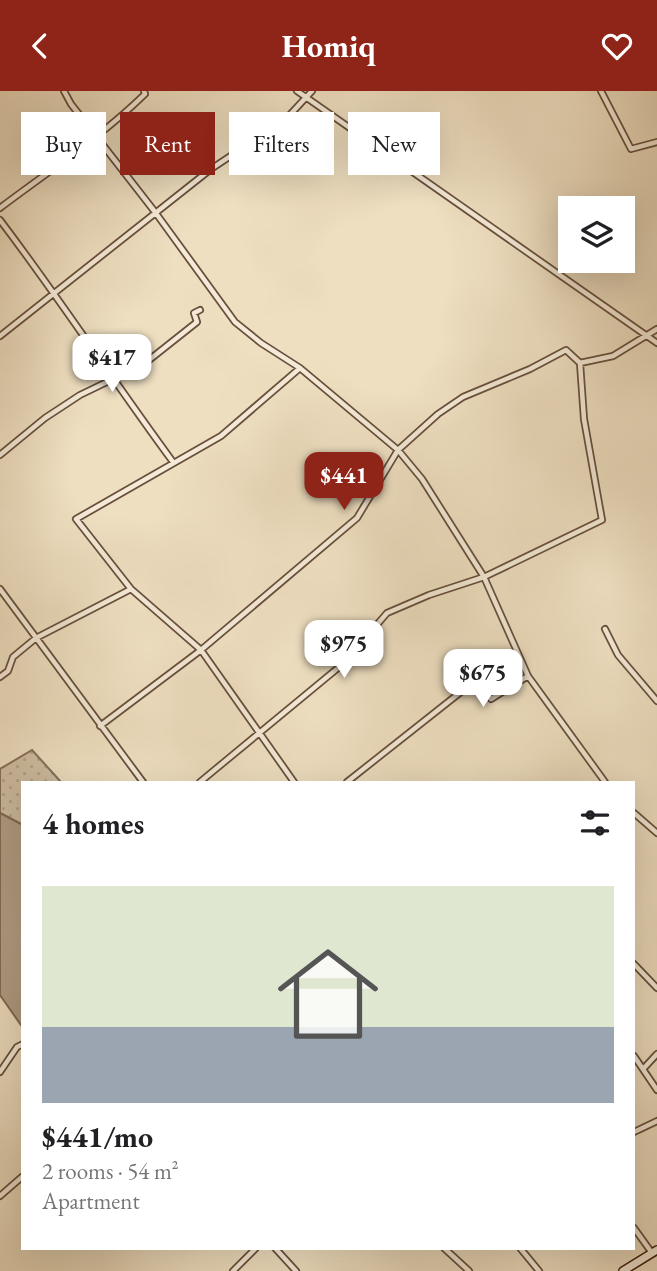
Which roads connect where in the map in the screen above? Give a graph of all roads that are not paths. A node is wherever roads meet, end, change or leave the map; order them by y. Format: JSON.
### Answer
{"nodes":[{"id":1,"x":64,"y":91,"type":"edge"},
{"id":2,"x":144,"y":91,"type":"edge"},
{"id":3,"x":297,"y":91,"type":"edge"},
{"id":4,"x":312,"y":91,"type":"edge"},
{"id":5,"x":601,"y":91,"type":"edge"},
{"id":6,"x":306,"y":98,"type":"junction"},
{"id":7,"x":79,"y":112,"type":"edge"},
{"id":8,"x":106,"y":128,"type":"edge"},
{"id":9,"x":657,"y":142,"type":"edge"},
{"id":10,"x":106,"y":150,"type":"edge"},
{"id":11,"x":45,"y":175,"type":"edge"},
{"id":12,"x":0,"y":208,"type":"edge"},
{"id":13,"x":155,"y":212,"type":"junction"},
{"id":14,"x":0,"y":220,"type":"edge"},
{"id":15,"x":56,"y":293,"type":"junction"},
{"id":16,"x":200,"y":310,"type":"dead end"},
{"id":17,"x":657,"y":329,"type":"edge"},
{"id":18,"x":0,"y":336,"type":"edge"},
{"id":19,"x":648,"y":336,"type":"junction"},
{"id":20,"x":657,"y":343,"type":"edge"},
{"id":21,"x":580,"y":363,"type":"junction"},
{"id":22,"x":300,"y":368,"type":"junction"},
{"id":23,"x":112,"y":379,"type":"junction"},
{"id":24,"x":398,"y":450,"type":"junction"},
{"id":25,"x":0,"y":455,"type":"edge"},
{"id":26,"x":173,"y":462,"type":"junction"},
{"id":27,"x":484,"y":577,"type":"junction"},
{"id":28,"x":0,"y":589,"type":"edge"},
{"id":29,"x":131,"y":589,"type":"junction"},
{"id":30,"x":604,"y":629,"type":"dead end"},
{"id":31,"x":36,"y":638,"type":"junction"},
{"id":32,"x":201,"y":650,"type":"junction"},
{"id":33,"x":528,"y":676,"type":"junction"},
{"id":34,"x":0,"y":677,"type":"edge"},
{"id":35,"x":657,"y":701,"type":"edge"},
{"id":36,"x":100,"y":726,"type":"junction"},
{"id":37,"x":260,"y":732,"type":"junction"},
{"id":38,"x":142,"y":781,"type":"edge"},
{"id":39,"x":201,"y":781,"type":"edge"},
{"id":40,"x":293,"y":781,"type":"edge"},
{"id":41,"x":348,"y":781,"type":"edge"},
{"id":42,"x":604,"y":781,"type":"edge"},
{"id":43,"x":635,"y":814,"type":"edge"},
{"id":44,"x":641,"y":818,"type":"junction"},
{"id":45,"x":635,"y":823,"type":"edge"},
{"id":46,"x":657,"y":832,"type":"edge"},
{"id":47,"x":635,"y":965,"type":"edge"},
{"id":48,"x":657,"y":988,"type":"edge"},
{"id":49,"x":21,"y":1045,"type":"edge"},
{"id":50,"x":657,"y":1054,"type":"edge"},
{"id":51,"x":635,"y":1057,"type":"edge"},
{"id":52,"x":644,"y":1068,"type":"junction"},
{"id":53,"x":0,"y":1072,"type":"edge"},
{"id":54,"x":657,"y":1090,"type":"edge"},
{"id":55,"x":657,"y":1121,"type":"edge"},
{"id":56,"x":635,"y":1132,"type":"edge"},
{"id":57,"x":21,"y":1178,"type":"edge"},
{"id":58,"x":0,"y":1196,"type":"edge"},
{"id":59,"x":635,"y":1229,"type":"edge"},
{"id":60,"x":254,"y":1250,"type":"edge"},
{"id":61,"x":277,"y":1250,"type":"edge"},
{"id":62,"x":446,"y":1250,"type":"edge"},
{"id":63,"x":522,"y":1250,"type":"edge"},
{"id":64,"x":654,"y":1251,"type":"edge"},
{"id":65,"x":233,"y":1271,"type":"edge"},
{"id":66,"x":296,"y":1271,"type":"edge"},
{"id":67,"x":469,"y":1271,"type":"edge"},
{"id":68,"x":539,"y":1271,"type":"edge"},
{"id":69,"x":623,"y":1271,"type":"edge"}],
"edges":[{"from":1,"to":7,"type":"street"},
{"from":2,"to":8,"type":"street"},
{"from":3,"to":6,"type":"street"},
{"from":4,"to":6,"type":"street"},
{"from":5,"to":9,"type":"street"},
{"from":6,"to":13,"type":"street"},
{"from":6,"to":19,"type":"street"},
{"from":10,"to":13,"type":"street"},
{"from":11,"to":12,"type":"street"},
{"from":13,"to":15,"type":"street"},
{"from":13,"to":22,"type":"street"},
{"from":14,"to":15,"type":"street"},
{"from":15,"to":18,"type":"street"},
{"from":15,"to":23,"type":"street"},
{"from":16,"to":23,"type":"street"},
{"from":17,"to":19,"type":"street"},
{"from":19,"to":20,"type":"street"},
{"from":19,"to":21,"type":"street"},
{"from":21,"to":24,"type":"street"},
{"from":21,"to":27,"type":"street"},
{"from":22,"to":24,"type":"street"},
{"from":22,"to":26,"type":"street"},
{"from":23,"to":25,"type":"street"},
{"from":23,"to":26,"type":"street"},
{"from":24,"to":27,"type":"street"},
{"from":24,"to":32,"type":"street"},
{"from":26,"to":29,"type":"street"},
{"from":27,"to":33,"type":"street"},
{"from":27,"to":37,"type":"street"},
{"from":28,"to":31,"type":"street"},
{"from":29,"to":31,"type":"street"},
{"from":29,"to":32,"type":"street"},
{"from":30,"to":35,"type":"street"},
{"from":31,"to":34,"type":"street"},
{"from":31,"to":36,"type":"street"},
{"from":32,"to":36,"type":"street"},
{"from":32,"to":37,"type":"street"},
{"from":33,"to":41,"type":"street"},
{"from":33,"to":42,"type":"street"},
{"from":36,"to":38,"type":"street"},
{"from":37,"to":39,"type":"street"},
{"from":37,"to":40,"type":"street"},
{"from":43,"to":44,"type":"street"},
{"from":44,"to":45,"type":"street"},
{"from":44,"to":46,"type":"street"},
{"from":47,"to":48,"type":"street"},
{"from":49,"to":53,"type":"street"},
{"from":50,"to":52,"type":"street"},
{"from":51,"to":52,"type":"street"},
{"from":52,"to":54,"type":"street"},
{"from":55,"to":56,"type":"street"},
{"from":57,"to":58,"type":"street"},
{"from":59,"to":64,"type":"street"},
{"from":60,"to":65,"type":"street"},
{"from":61,"to":66,"type":"street"},
{"from":62,"to":67,"type":"street"},
{"from":63,"to":68,"type":"street"},
{"from":64,"to":69,"type":"street"}]}
